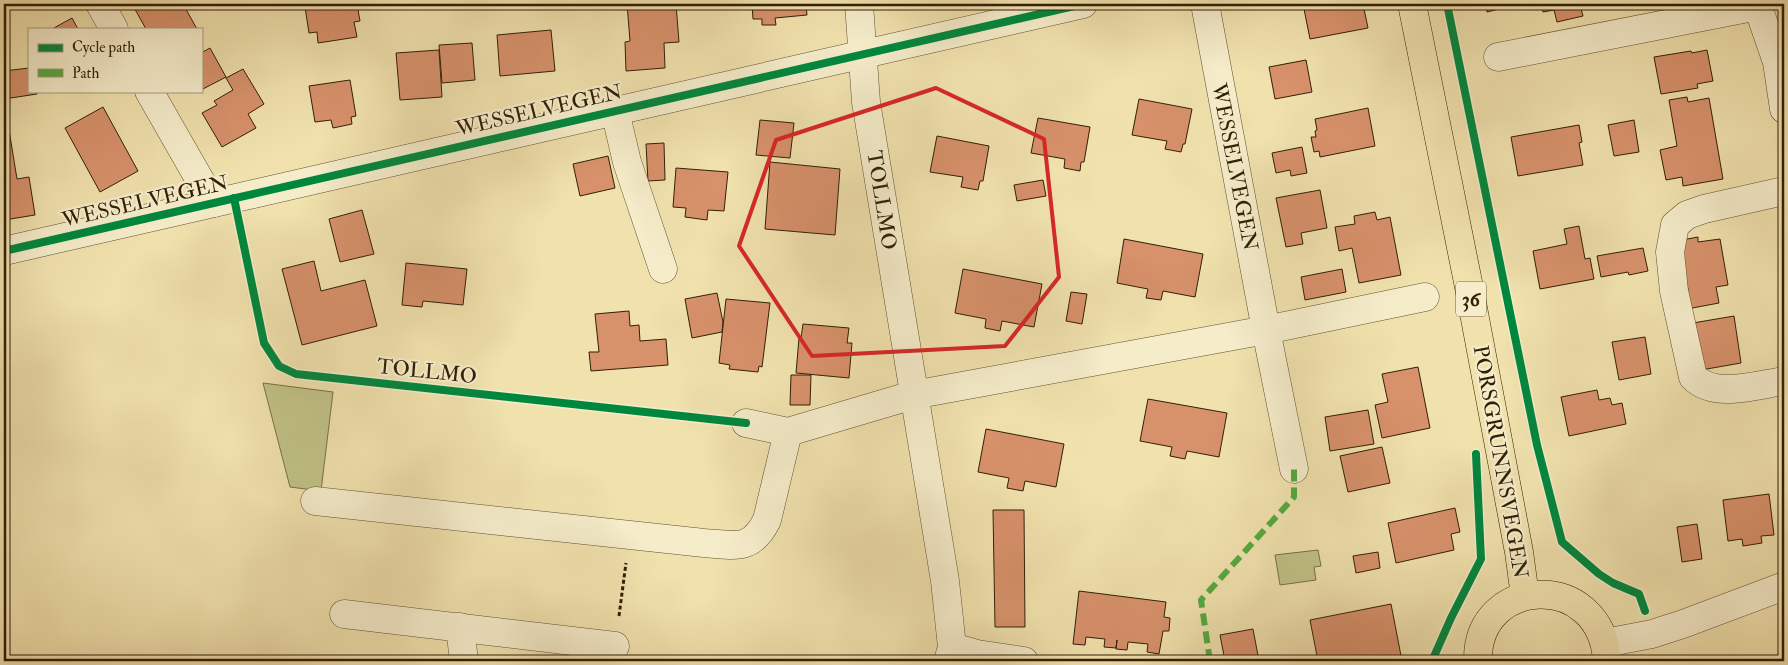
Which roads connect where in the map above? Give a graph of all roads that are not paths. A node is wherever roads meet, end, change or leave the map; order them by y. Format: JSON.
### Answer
{"nodes":[{"id":1,"x":100,"y":4,"type":"edge"},
{"id":2,"x":859,"y":4,"type":"edge"},
{"id":3,"x":1083,"y":4,"type":"edge"},
{"id":4,"x":1205,"y":4,"type":"edge"},
{"id":5,"x":1412,"y":4,"type":"edge"},
{"id":6,"x":1758,"y":5,"type":"edge"},
{"id":7,"x":113,"y":28,"type":"edge"},
{"id":8,"x":862,"y":54,"type":"junction"},
{"id":9,"x":1498,"y":57,"type":"dead end"},
{"id":10,"x":150,"y":92,"type":"edge"},
{"id":11,"x":1784,"y":109,"type":"edge"},
{"id":12,"x":615,"y":110,"type":"junction"},
{"id":13,"x":1784,"y":191,"type":"edge"},
{"id":14,"x":212,"y":203,"type":"junction"},
{"id":15,"x":4,"y":251,"type":"edge"},
{"id":16,"x":663,"y":269,"type":"dead end"},
{"id":17,"x":1425,"y":297,"type":"dead end"},
{"id":18,"x":1266,"y":330,"type":"junction"},
{"id":19,"x":1784,"y":382,"type":"edge"},
{"id":20,"x":913,"y":395,"type":"junction"},
{"id":21,"x":746,"y":423,"type":"dead end"},
{"id":22,"x":788,"y":432,"type":"junction"},
{"id":23,"x":1294,"y":469,"type":"dead end"},
{"id":24,"x":315,"y":501,"type":"dead end"},
{"id":25,"x":1784,"y":586,"type":"edge"},
{"id":26,"x":1525,"y":596,"type":"junction"},
{"id":27,"x":344,"y":614,"type":"dead end"},
{"id":28,"x":460,"y":628,"type":"junction"},
{"id":29,"x":615,"y":646,"type":"road end"},
{"id":30,"x":1606,"y":652,"type":"edge"},
{"id":31,"x":950,"y":654,"type":"edge"},
{"id":32,"x":464,"y":661,"type":"edge"},
{"id":33,"x":1024,"y":661,"type":"edge"},
{"id":34,"x":1478,"y":661,"type":"edge"}],
"edges":[{"from":1,"to":7,"type":"street"},
{"from":2,"to":8,"type":"street","name":"TOLLMO"},
{"from":3,"to":8,"type":"street","name":"WESSELVEGEN"},
{"from":4,"to":18,"type":"street","name":"WESSELVEGEN"},
{"from":5,"to":26,"type":"highway","name":"PORSGRUNNSVEGEN","number":"36"},
{"from":6,"to":9,"type":"street"},
{"from":6,"to":11,"type":"street"},
{"from":8,"to":12,"type":"street","name":"WESSELVEGEN"},
{"from":8,"to":20,"type":"street","name":"TOLLMO"},
{"from":10,"to":14,"type":"street"},
{"from":12,"to":14,"type":"street","name":"WESSELVEGEN"},
{"from":12,"to":16,"type":"street"},
{"from":13,"to":19,"type":"street"},
{"from":14,"to":15,"type":"street","name":"WESSELVEGEN"},
{"from":17,"to":18,"type":"street"},
{"from":18,"to":20,"type":"street"},
{"from":18,"to":23,"type":"street","name":"WESSELVEGEN"},
{"from":20,"to":22,"type":"street"},
{"from":20,"to":31,"type":"street","name":"TOLLMO"},
{"from":21,"to":22,"type":"street"},
{"from":22,"to":24,"type":"street"},
{"from":25,"to":30,"type":"street"},
{"from":26,"to":30,"type":"highway","name":"PORSGRUNNSVEGEN"},
{"from":26,"to":34,"type":"highway","name":"PORSGRUNNSVEGEN"},
{"from":27,"to":28,"type":"street"},
{"from":28,"to":29,"type":"street"},
{"from":28,"to":32,"type":"street"},
{"from":31,"to":33,"type":"street","name":"TOLLMO"}]}
